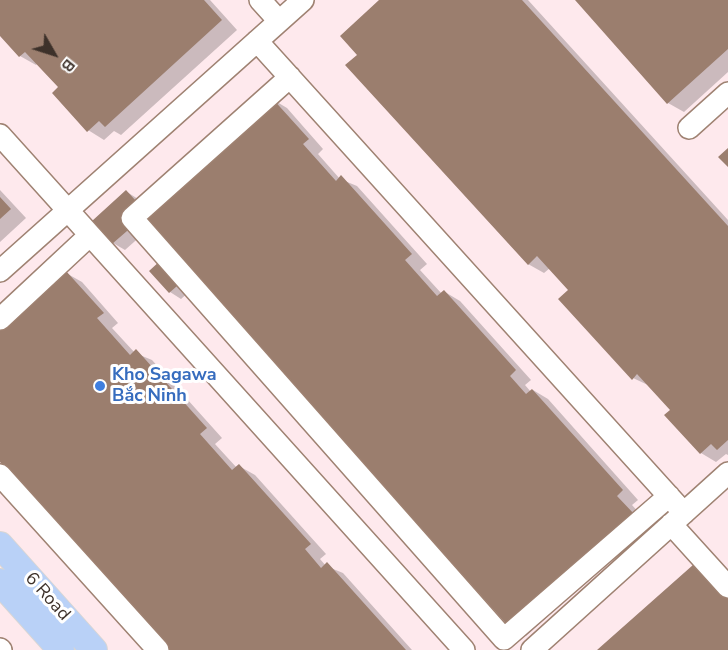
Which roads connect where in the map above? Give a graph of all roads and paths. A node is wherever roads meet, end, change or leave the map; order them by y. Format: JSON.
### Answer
{"nodes":[{"id":1,"x":260,"y":0,"type":"edge"},
{"id":2,"x":303,"y":0,"type":"edge"},
{"id":3,"x":279,"y":21,"type":"junction"},
{"id":4,"x":257,"y":41,"type":"junction"},
{"id":5,"x":290,"y":76,"type":"junction"},
{"id":6,"x":728,"y":93,"type":"edge"},
{"id":7,"x":689,"y":129,"type":"dead end"},
{"id":8,"x":0,"y":135,"type":"edge"},
{"id":9,"x":66,"y":211,"type":"junction"},
{"id":10,"x":89,"y":236,"type":"junction"},
{"id":11,"x":0,"y":271,"type":"edge"},
{"id":12,"x":0,"y":319,"type":"edge"},
{"id":13,"x":728,"y":474,"type":"edge"},
{"id":14,"x":0,"y":475,"type":"edge"},
{"id":15,"x":669,"y":496,"type":"junction"},
{"id":16,"x":678,"y":519,"type":"junction"},
{"id":17,"x":0,"y":545,"type":"edge"},
{"id":18,"x":0,"y":582,"type":"edge"},
{"id":19,"x":728,"y":587,"type":"edge"},
{"id":20,"x":61,"y":650,"type":"edge"},
{"id":21,"x":94,"y":650,"type":"edge"},
{"id":22,"x":158,"y":650,"type":"edge"},
{"id":23,"x":464,"y":650,"type":"edge"},
{"id":24,"x":532,"y":650,"type":"edge"}],
"edges":[{"from":1,"to":3,"type":"street"},
{"from":2,"to":3,"type":"street"},
{"from":3,"to":4,"type":"street"},
{"from":4,"to":5,"type":"street"},
{"from":4,"to":9,"type":"street"},
{"from":5,"to":15,"type":"street"},
{"from":5,"to":15,"type":"street"},
{"from":6,"to":7,"type":"street"},
{"from":8,"to":9,"type":"street"},
{"from":9,"to":10,"type":"street"},
{"from":9,"to":11,"type":"street"},
{"from":10,"to":12,"type":"street"},
{"from":10,"to":23,"type":"street"},
{"from":13,"to":16,"type":"street"},
{"from":14,"to":22,"type":"street"},
{"from":15,"to":16,"type":"street"},
{"from":16,"to":19,"type":"street"},
{"from":16,"to":24,"type":"street"},
{"from":17,"to":21,"type":"main road","name":"6 Road"},
{"from":18,"to":20,"type":"main road","name":"6 Road"}]}
